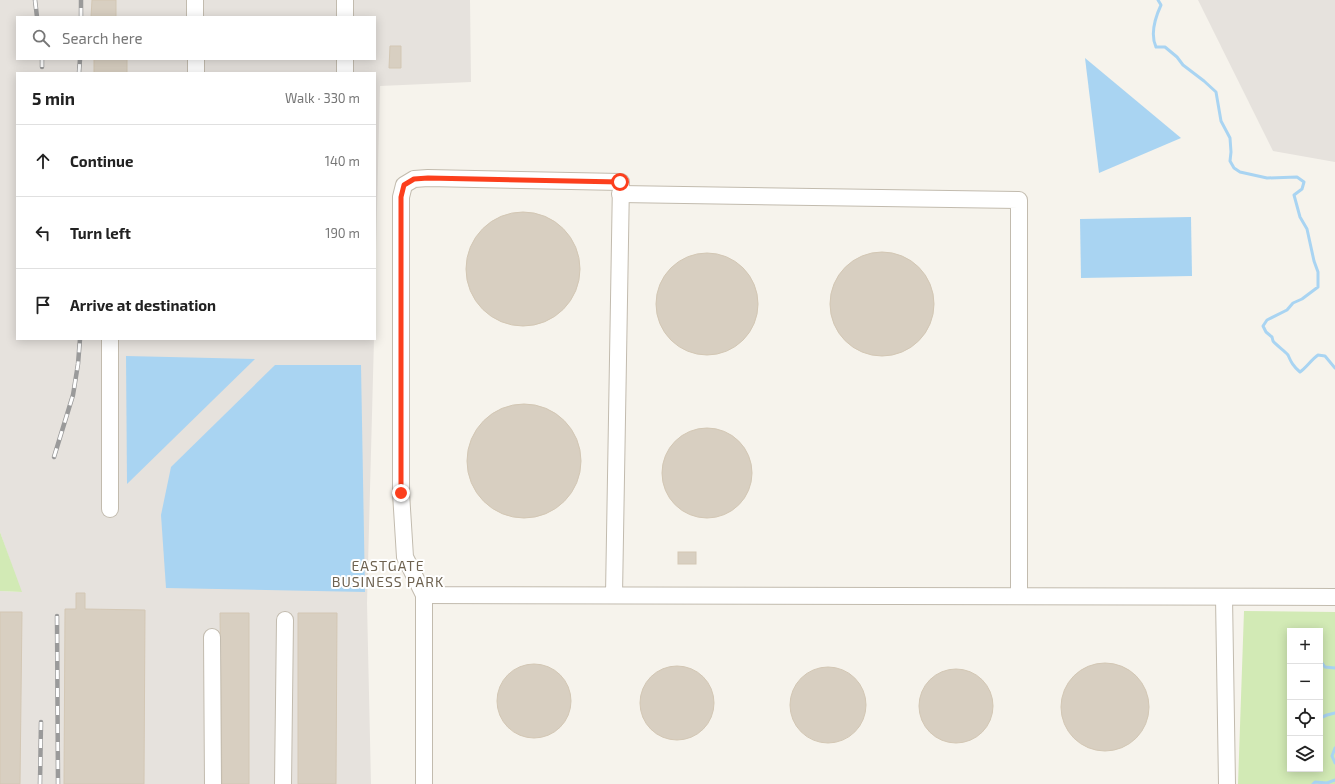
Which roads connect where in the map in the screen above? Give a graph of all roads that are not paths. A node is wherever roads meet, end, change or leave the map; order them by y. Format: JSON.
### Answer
{"nodes":[{"id":1,"x":195,"y":0,"type":"edge"},
{"id":2,"x":345,"y":0,"type":"edge"},
{"id":3,"x":196,"y":16,"type":"edge"},
{"id":4,"x":345,"y":16,"type":"edge"},
{"id":5,"x":196,"y":60,"type":"edge"},
{"id":6,"x":345,"y":60,"type":"edge"},
{"id":7,"x":196,"y":72,"type":"edge"},
{"id":8,"x":345,"y":72,"type":"edge"},
{"id":9,"x":620,"y":194,"type":"junction"},
{"id":10,"x":110,"y":340,"type":"edge"},
{"id":11,"x":110,"y":509,"type":"dead end"},
{"id":12,"x":424,"y":595,"type":"junction"},
{"id":13,"x":614,"y":595,"type":"junction"},
{"id":14,"x":1019,"y":596,"type":"junction"},
{"id":15,"x":1224,"y":596,"type":"junction"},
{"id":16,"x":1335,"y":597,"type":"edge"},
{"id":17,"x":285,"y":620,"type":"dead end"},
{"id":18,"x":212,"y":637,"type":"dead end"},
{"id":19,"x":212,"y":784,"type":"edge"},
{"id":20,"x":283,"y":784,"type":"edge"},
{"id":21,"x":424,"y":784,"type":"edge"},
{"id":22,"x":1227,"y":784,"type":"edge"}],
"edges":[{"from":1,"to":3,"type":"lane"},
{"from":2,"to":4,"type":"lane"},
{"from":5,"to":7,"type":"lane"},
{"from":6,"to":8,"type":"lane"},
{"from":9,"to":12,"type":"lane"},
{"from":9,"to":13,"type":"lane"},
{"from":9,"to":14,"type":"lane"},
{"from":10,"to":11,"type":"lane"},
{"from":12,"to":13,"type":"lane"},
{"from":12,"to":21,"type":"lane"},
{"from":13,"to":14,"type":"lane"},
{"from":14,"to":15,"type":"lane"},
{"from":15,"to":16,"type":"lane"},
{"from":15,"to":22,"type":"lane"},
{"from":17,"to":20,"type":"lane"},
{"from":18,"to":19,"type":"lane"}]}
